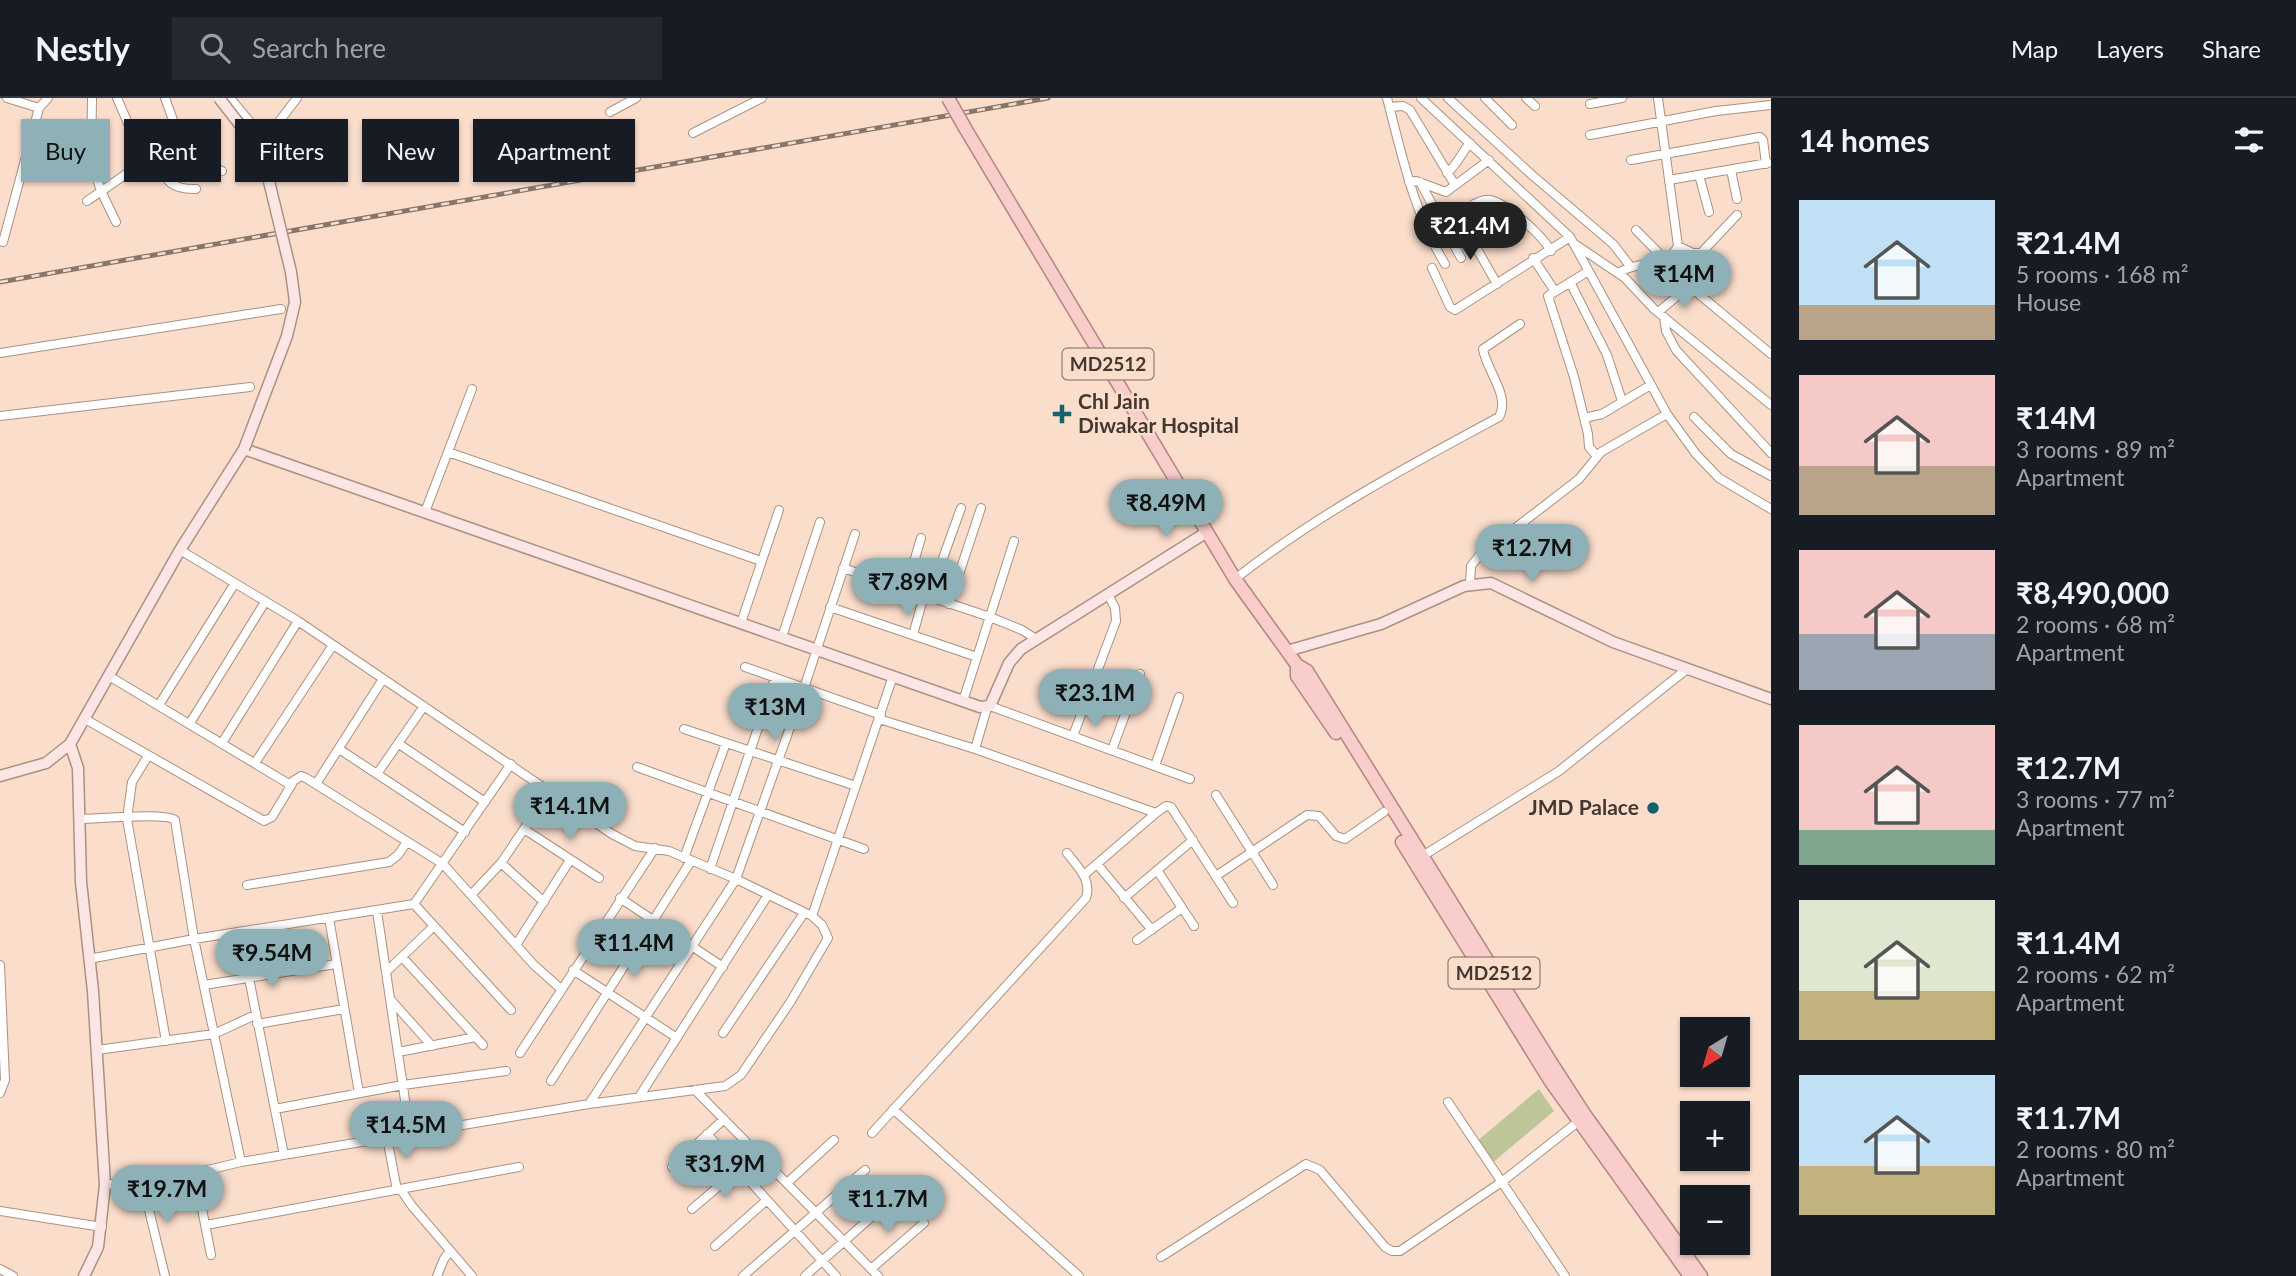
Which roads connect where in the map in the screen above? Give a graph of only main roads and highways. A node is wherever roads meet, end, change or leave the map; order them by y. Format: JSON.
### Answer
{"nodes":[{"id":1,"x":948,"y":98,"type":"edge"},
{"id":2,"x":1297,"y":665,"type":"junction"},
{"id":3,"x":1690,"y":1276,"type":"edge"},
{"id":4,"x":1701,"y":1276,"type":"edge"}],
"edges":[{"from":1,"to":2,"type":"main road","number":"MD2512","bridge":true},
{"from":2,"to":3,"type":"main road","number":"MD2512"},
{"from":2,"to":4,"type":"main road","number":"MD2512"}]}
